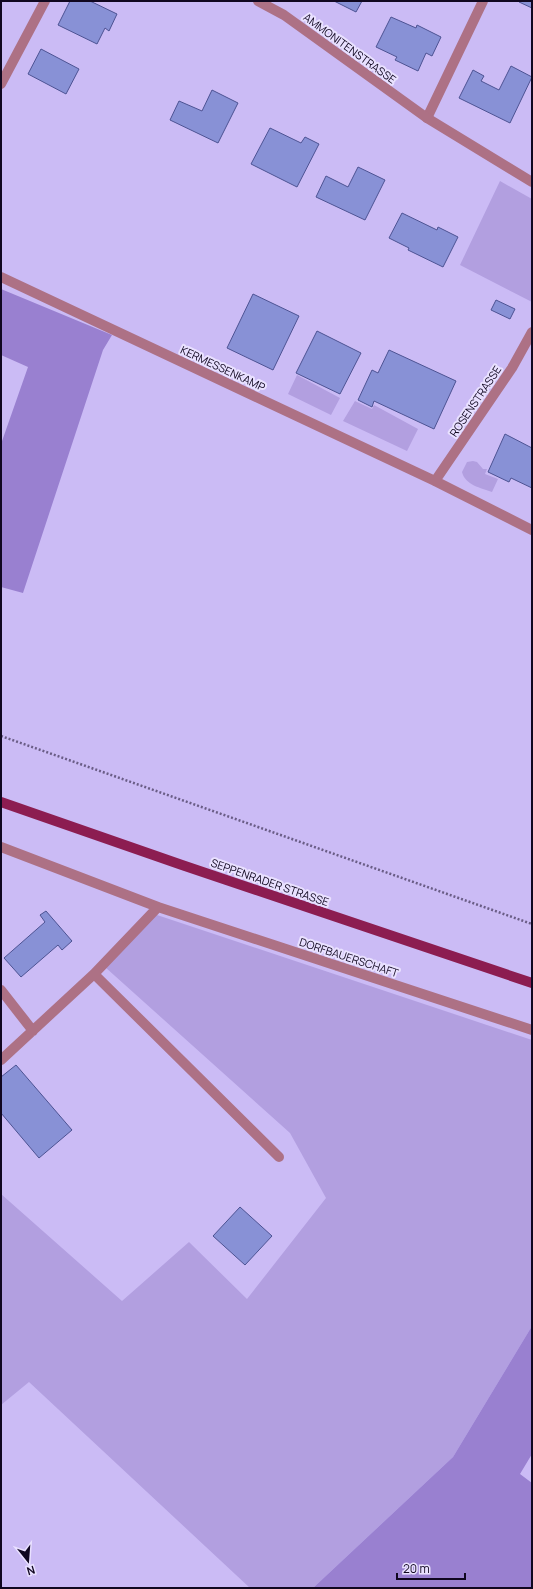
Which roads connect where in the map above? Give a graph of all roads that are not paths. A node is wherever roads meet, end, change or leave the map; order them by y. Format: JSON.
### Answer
{"nodes":[{"id":1,"x":45,"y":1,"type":"edge"},
{"id":2,"x":258,"y":1,"type":"edge"},
{"id":3,"x":483,"y":1,"type":"edge"},
{"id":4,"x":1,"y":84,"type":"edge"},
{"id":5,"x":427,"y":118,"type":"junction"},
{"id":6,"x":532,"y":182,"type":"edge"},
{"id":7,"x":1,"y":277,"type":"edge"},
{"id":8,"x":532,"y":332,"type":"edge"},
{"id":9,"x":435,"y":482,"type":"junction"},
{"id":10,"x":532,"y":530,"type":"edge"},
{"id":11,"x":1,"y":802,"type":"edge"},
{"id":12,"x":1,"y":847,"type":"edge"},
{"id":13,"x":158,"y":907,"type":"junction"},
{"id":14,"x":94,"y":974,"type":"junction"},
{"id":15,"x":532,"y":983,"type":"edge"},
{"id":16,"x":1,"y":990,"type":"edge"},
{"id":17,"x":532,"y":1030,"type":"edge"},
{"id":18,"x":33,"y":1031,"type":"junction"},
{"id":19,"x":1,"y":1060,"type":"edge"},
{"id":20,"x":279,"y":1157,"type":"dead end"}],
"edges":[{"from":1,"to":4,"type":"street"},
{"from":2,"to":5,"type":"street","name":"AMMONITENSTRASSE"},
{"from":3,"to":5,"type":"street"},
{"from":5,"to":6,"type":"street","name":"AMMONITENSTRASSE"},
{"from":7,"to":9,"type":"street","name":"KERMESSENKAMP"},
{"from":8,"to":9,"type":"street","name":"ROSENSTRASSE"},
{"from":9,"to":10,"type":"street","name":"KERMESSENKAMP"},
{"from":11,"to":15,"type":"main road","name":"SEPPENRADER STRASSE"},
{"from":12,"to":13,"type":"street","name":"DORFBAUERSCHAFT"},
{"from":13,"to":14,"type":"street"},
{"from":13,"to":17,"type":"street","name":"DORFBAUERSCHAFT"},
{"from":14,"to":18,"type":"street"},
{"from":14,"to":20,"type":"street"},
{"from":16,"to":18,"type":"street"},
{"from":18,"to":19,"type":"street"}]}
